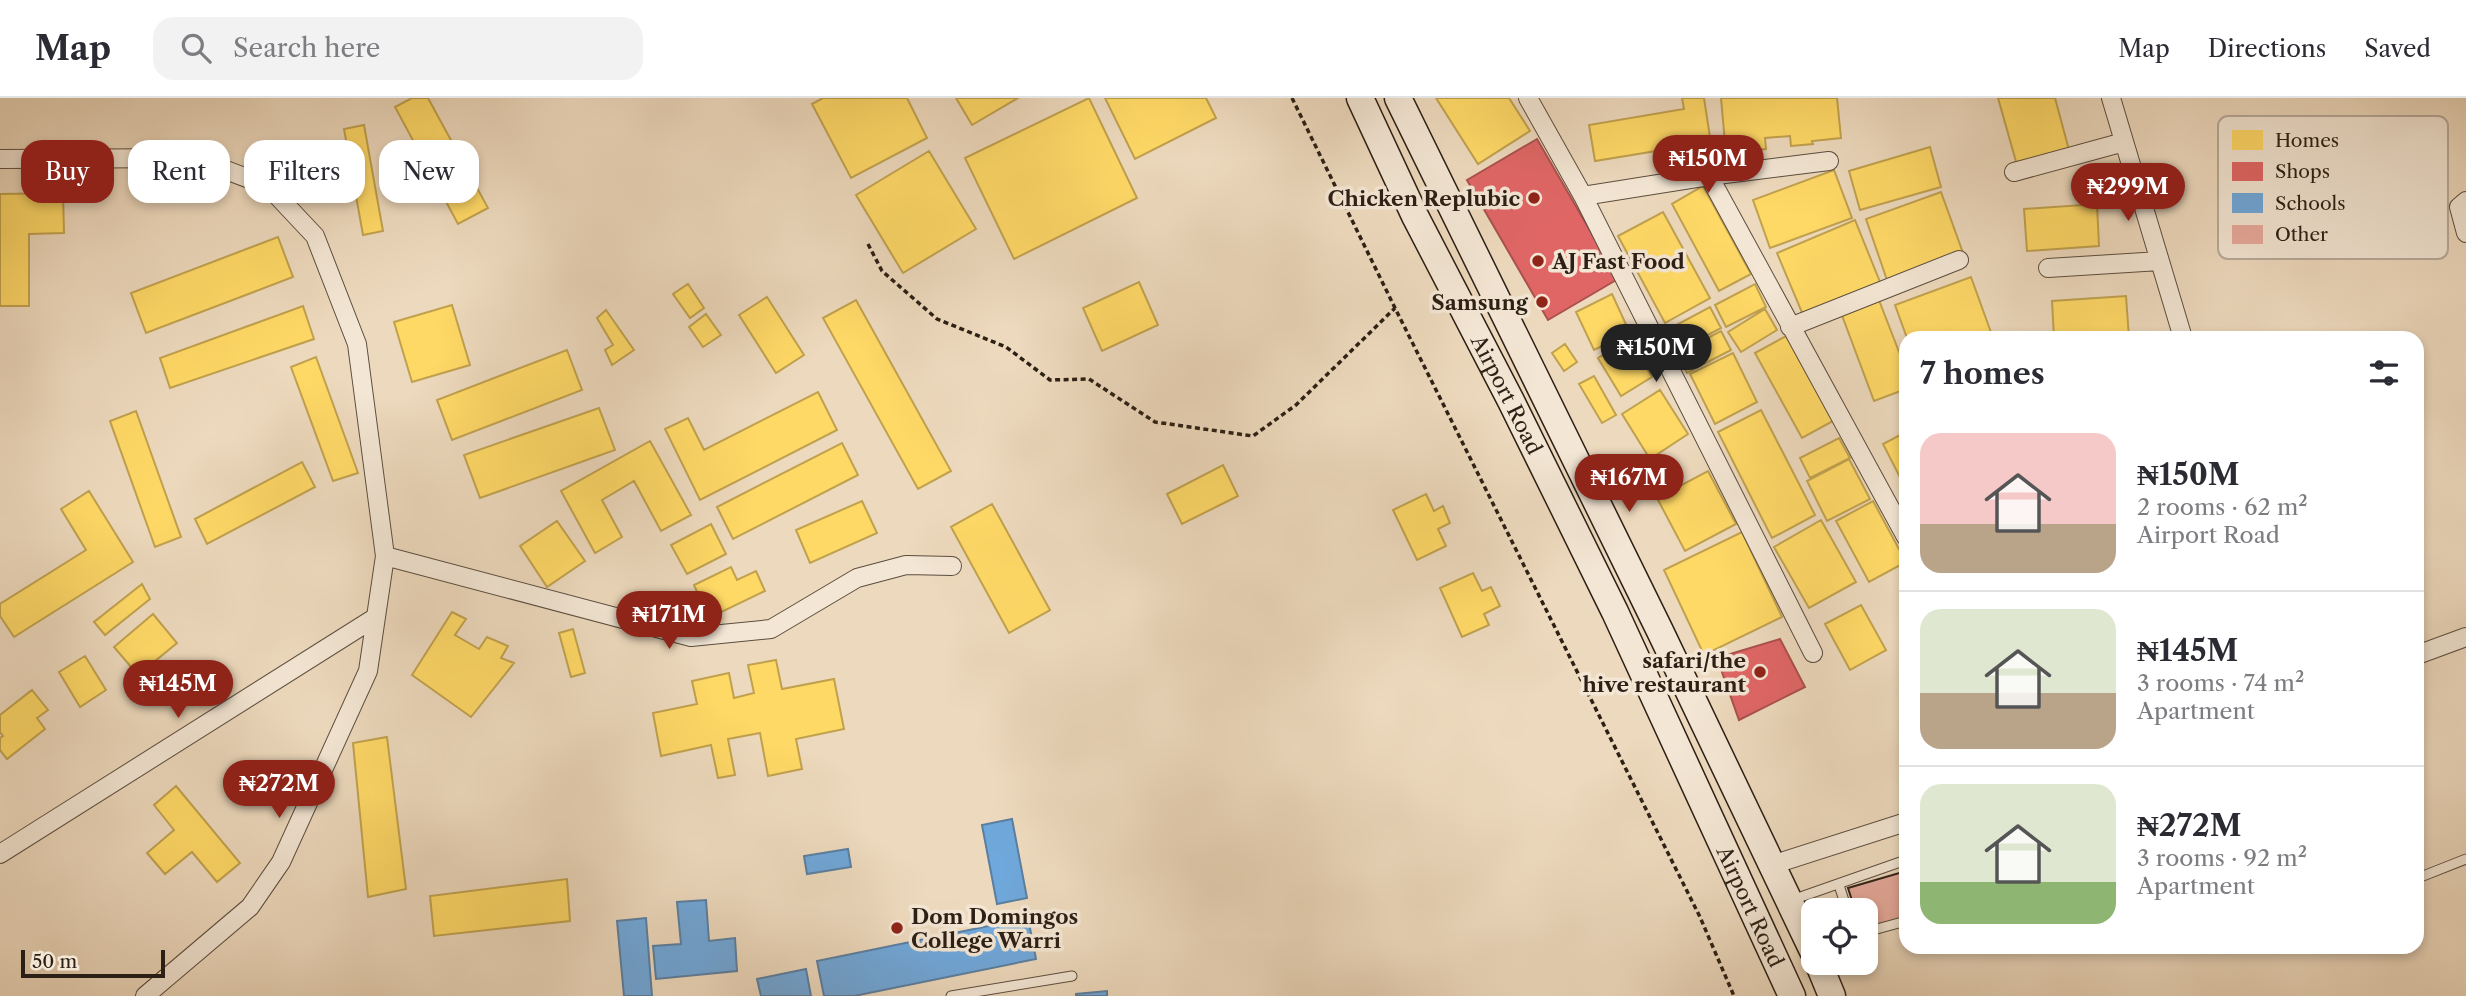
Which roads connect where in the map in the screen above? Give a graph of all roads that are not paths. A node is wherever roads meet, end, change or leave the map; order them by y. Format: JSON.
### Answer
{"nodes":[{"id":1,"x":1360,"y":98,"type":"edge"},
{"id":2,"x":1398,"y":98,"type":"edge"},
{"id":3,"x":1528,"y":98,"type":"edge"},
{"id":4,"x":2111,"y":98,"type":"edge"},
{"id":5,"x":2124,"y":142,"type":"junction"},
{"id":6,"x":0,"y":159,"type":"edge"},
{"id":7,"x":1829,"y":161,"type":"dead end"},
{"id":8,"x":2014,"y":172,"type":"dead end"},
{"id":9,"x":1709,"y":176,"type":"junction"},
{"id":10,"x":1583,"y":197,"type":"junction"},
{"id":11,"x":2466,"y":201,"type":"edge"},
{"id":12,"x":2466,"y":233,"type":"edge"},
{"id":13,"x":1959,"y":260,"type":"dead end"},
{"id":14,"x":2160,"y":261,"type":"junction"},
{"id":15,"x":2048,"y":268,"type":"dead end"},
{"id":16,"x":1790,"y":327,"type":"junction"},
{"id":17,"x":2181,"y":331,"type":"edge"},
{"id":18,"x":1899,"y":524,"type":"edge"},
{"id":19,"x":385,"y":556,"type":"junction"},
{"id":20,"x":952,"y":566,"type":"dead end"},
{"id":21,"x":376,"y":618,"type":"junction"},
{"id":22,"x":2466,"y":637,"type":"edge"},
{"id":23,"x":2424,"y":652,"type":"edge"},
{"id":24,"x":1814,"y":653,"type":"dead end"},
{"id":25,"x":1899,"y":824,"type":"edge"},
{"id":26,"x":0,"y":854,"type":"edge"},
{"id":27,"x":2466,"y":859,"type":"edge"},
{"id":28,"x":1899,"y":863,"type":"edge"},
{"id":29,"x":1772,"y":865,"type":"junction"},
{"id":30,"x":2424,"y":876,"type":"edge"},
{"id":31,"x":1839,"y":885,"type":"junction"},
{"id":32,"x":1843,"y":898,"type":"edge"},
{"id":33,"x":1790,"y":901,"type":"junction"},
{"id":34,"x":1899,"y":923,"type":"edge"},
{"id":35,"x":1801,"y":924,"type":"edge"},
{"id":36,"x":1878,"y":929,"type":"edge"},
{"id":37,"x":1823,"y":975,"type":"edge"},
{"id":38,"x":1072,"y":976,"type":"dead end"},
{"id":39,"x":145,"y":996,"type":"edge"},
{"id":40,"x":951,"y":996,"type":"edge"},
{"id":41,"x":1793,"y":996,"type":"edge"},
{"id":42,"x":1832,"y":996,"type":"edge"}],
"edges":[{"from":1,"to":41,"type":"main road","name":"Airport Road"},
{"from":2,"to":29,"type":"main road","name":"Airport Road"},
{"from":3,"to":10,"type":"street"},
{"from":4,"to":5,"type":"street"},
{"from":5,"to":8,"type":"street"},
{"from":5,"to":14,"type":"street"},
{"from":6,"to":19,"type":"street"},
{"from":7,"to":9,"type":"street"},
{"from":9,"to":10,"type":"street"},
{"from":9,"to":16,"type":"street"},
{"from":10,"to":24,"type":"street"},
{"from":11,"to":12,"type":"street"},
{"from":13,"to":16,"type":"street"},
{"from":14,"to":15,"type":"street"},
{"from":14,"to":17,"type":"street"},
{"from":16,"to":18,"type":"street"},
{"from":19,"to":20,"type":"street"},
{"from":19,"to":21,"type":"street"},
{"from":21,"to":26,"type":"street"},
{"from":21,"to":39,"type":"street"},
{"from":22,"to":23,"type":"street"},
{"from":25,"to":29,"type":"street"},
{"from":27,"to":30,"type":"lane"},
{"from":28,"to":31,"type":"lane"},
{"from":29,"to":33,"type":"main road","name":"Airport Road"},
{"from":31,"to":32,"type":"lane"},
{"from":31,"to":33,"type":"lane"},
{"from":33,"to":35,"type":"main road","name":"Airport Road"},
{"from":34,"to":36,"type":"lane"},
{"from":37,"to":42,"type":"main road","name":"Airport Road"},
{"from":38,"to":40,"type":"lane"}]}
